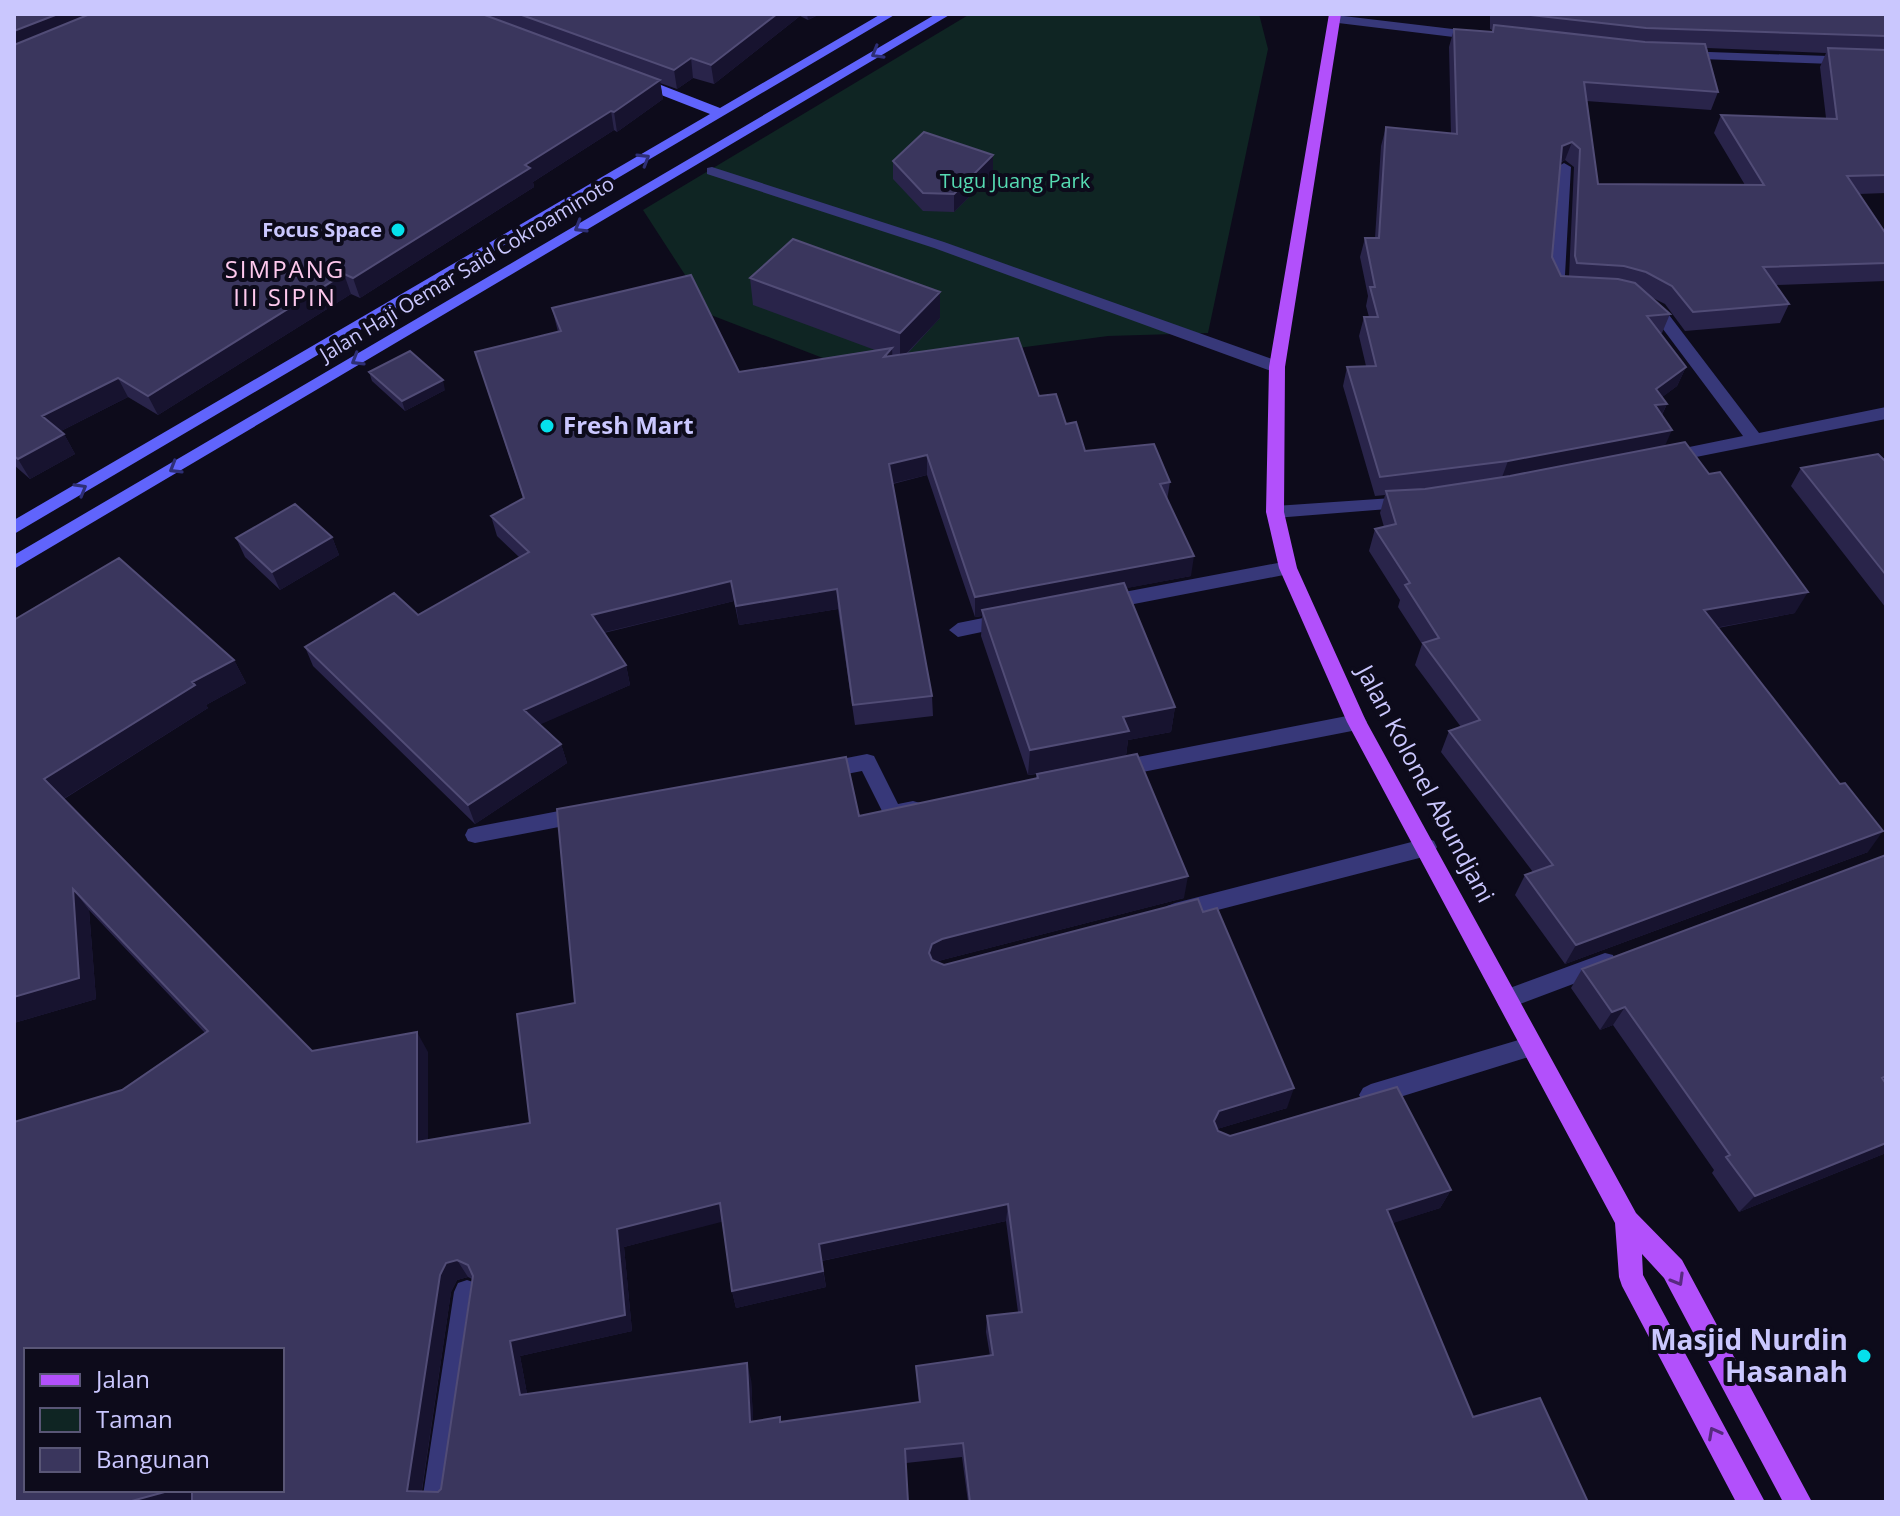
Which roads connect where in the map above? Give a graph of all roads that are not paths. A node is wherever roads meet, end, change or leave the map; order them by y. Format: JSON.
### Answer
{"nodes":[{"id":1,"x":890,"y":14,"type":"edge"},
{"id":2,"x":945,"y":14,"type":"edge"},
{"id":3,"x":1333,"y":16,"type":"edge"},
{"id":4,"x":1493,"y":38,"type":"edge"},
{"id":5,"x":1669,"y":55,"type":"edge"},
{"id":6,"x":1886,"y":62,"type":"edge"},
{"id":7,"x":618,"y":74,"type":"edge"},
{"id":8,"x":720,"y":113,"type":"junction"},
{"id":9,"x":1564,"y":167,"type":"edge"},
{"id":10,"x":712,"y":171,"type":"dead end"},
{"id":11,"x":1576,"y":293,"type":"edge"},
{"id":12,"x":1635,"y":295,"type":"edge"},
{"id":13,"x":1277,"y":367,"type":"junction"},
{"id":14,"x":1886,"y":413,"type":"edge"},
{"id":15,"x":1755,"y":440,"type":"junction"},
{"id":16,"x":1651,"y":460,"type":"edge"},
{"id":17,"x":1418,"y":502,"type":"edge"},
{"id":18,"x":1275,"y":512,"type":"junction"},
{"id":19,"x":14,"y":528,"type":"edge"},
{"id":20,"x":14,"y":563,"type":"edge"},
{"id":21,"x":1288,"y":568,"type":"junction"},
{"id":22,"x":1083,"y":606,"type":"edge"},
{"id":23,"x":1021,"y":618,"type":"edge"},
{"id":24,"x":958,"y":630,"type":"dead end"},
{"id":25,"x":1357,"y":722,"type":"junction"},
{"id":26,"x":804,"y":774,"type":"edge"},
{"id":27,"x":1094,"y":774,"type":"edge"},
{"id":28,"x":940,"y":804,"type":"edge"},
{"id":29,"x":600,"y":811,"type":"edge"},
{"id":30,"x":475,"y":835,"type":"dead end"},
{"id":31,"x":1427,"y":847,"type":"junction"},
{"id":32,"x":1155,"y":918,"type":"edge"},
{"id":33,"x":1624,"y":955,"type":"edge"},
{"id":34,"x":1507,"y":999,"type":"junction"},
{"id":35,"x":1532,"y":1046,"type":"junction"},
{"id":36,"x":1356,"y":1100,"type":"edge"},
{"id":37,"x":1627,"y":1221,"type":"junction"},
{"id":38,"x":467,"y":1292,"type":"edge"},
{"id":39,"x":436,"y":1502,"type":"edge"},
{"id":40,"x":1751,"y":1502,"type":"edge"},
{"id":41,"x":1798,"y":1502,"type":"edge"}],
"edges":[{"from":1,"to":8,"type":"main road","name":"Jalan Haji Oemar Said Cokroaminoto"},
{"from":2,"to":20,"type":"main road","name":"Jalan Haji Oemar Said Cokroaminoto","one_way":true},
{"from":3,"to":4,"type":"street"},
{"from":3,"to":13,"type":"main road","name":"Jalan Kolonel Abundjani"},
{"from":5,"to":6,"type":"street"},
{"from":7,"to":8,"type":"main road"},
{"from":19,"to":8,"type":"main road","name":"Jalan Haji Oemar Said Cokroaminoto","one_way":true},
{"from":9,"to":11,"type":"street"},
{"from":10,"to":13,"type":"street"},
{"from":12,"to":15,"type":"street"},
{"from":13,"to":18,"type":"main road","name":"Jalan Kolonel Abundjani"},
{"from":14,"to":15,"type":"street"},
{"from":15,"to":16,"type":"street"},
{"from":17,"to":18,"type":"street"},
{"from":18,"to":21,"type":"main road","name":"Jalan Kolonel Abundjani"},
{"from":21,"to":22,"type":"street"},
{"from":21,"to":25,"type":"main road","name":"Jalan Kolonel Abundjani"},
{"from":23,"to":24,"type":"street"},
{"from":25,"to":27,"type":"street"},
{"from":25,"to":31,"type":"main road","name":"Jalan Kolonel Abundjani"},
{"from":26,"to":28,"type":"street"},
{"from":29,"to":30,"type":"street"},
{"from":31,"to":32,"type":"street"},
{"from":31,"to":34,"type":"main road","name":"Jalan Kolonel Abundjani"},
{"from":33,"to":34,"type":"street"},
{"from":34,"to":35,"type":"main road","name":"Jalan Kolonel Abundjani"},
{"from":35,"to":36,"type":"street"},
{"from":35,"to":37,"type":"main road","name":"Jalan Kolonel Abundjani"},
{"from":40,"to":37,"type":"main road","one_way":true},
{"from":37,"to":41,"type":"main road","name":"Jalan Kolonel Abundjani","one_way":true},
{"from":38,"to":39,"type":"street"}]}
